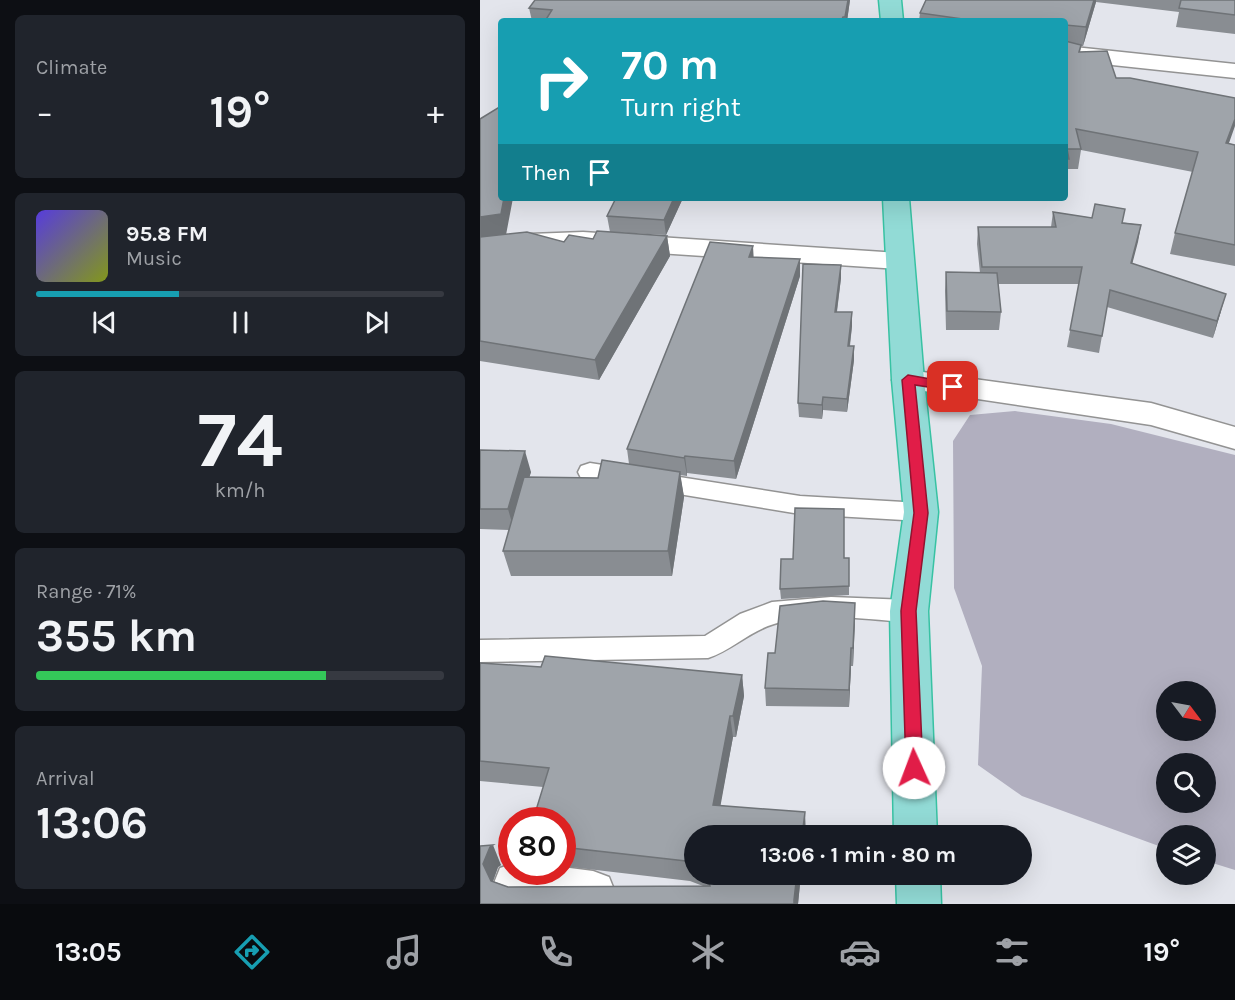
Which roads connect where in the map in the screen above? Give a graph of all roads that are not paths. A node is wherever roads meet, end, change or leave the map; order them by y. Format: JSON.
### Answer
{"nodes":[{"id":1,"x":890,"y":0,"type":"edge"},
{"id":2,"x":892,"y":18,"type":"edge"},
{"id":3,"x":1068,"y":53,"type":"edge"},
{"id":4,"x":1235,"y":71,"type":"edge"},
{"id":5,"x":896,"y":201,"type":"edge"},
{"id":6,"x":480,"y":248,"type":"edge"},
{"id":7,"x":899,"y":261,"type":"junction"},
{"id":8,"x":908,"y":380,"type":"junction"},
{"id":9,"x":1235,"y":438,"type":"edge"},
{"id":10,"x":590,"y":472,"type":"dead end"},
{"id":11,"x":921,"y":513,"type":"junction"},
{"id":12,"x":909,"y":611,"type":"junction"},
{"id":13,"x":480,"y":651,"type":"edge"},
{"id":14,"x":916,"y":825,"type":"edge"},
{"id":15,"x":533,"y":885,"type":"edge"},
{"id":16,"x":918,"y":885,"type":"edge"},
{"id":17,"x":632,"y":897,"type":"edge"},
{"id":18,"x":919,"y":904,"type":"edge"}],
"edges":[{"from":1,"to":2,"type":"highway"},
{"from":3,"to":4,"type":"street"},
{"from":5,"to":7,"type":"highway"},
{"from":6,"to":7,"type":"street"},
{"from":7,"to":8,"type":"highway"},
{"from":8,"to":9,"type":"street"},
{"from":8,"to":11,"type":"highway"},
{"from":10,"to":11,"type":"lane"},
{"from":11,"to":12,"type":"highway"},
{"from":12,"to":13,"type":"lane"},
{"from":12,"to":14,"type":"highway"},
{"from":15,"to":17,"type":"street"},
{"from":16,"to":18,"type":"highway"}]}
